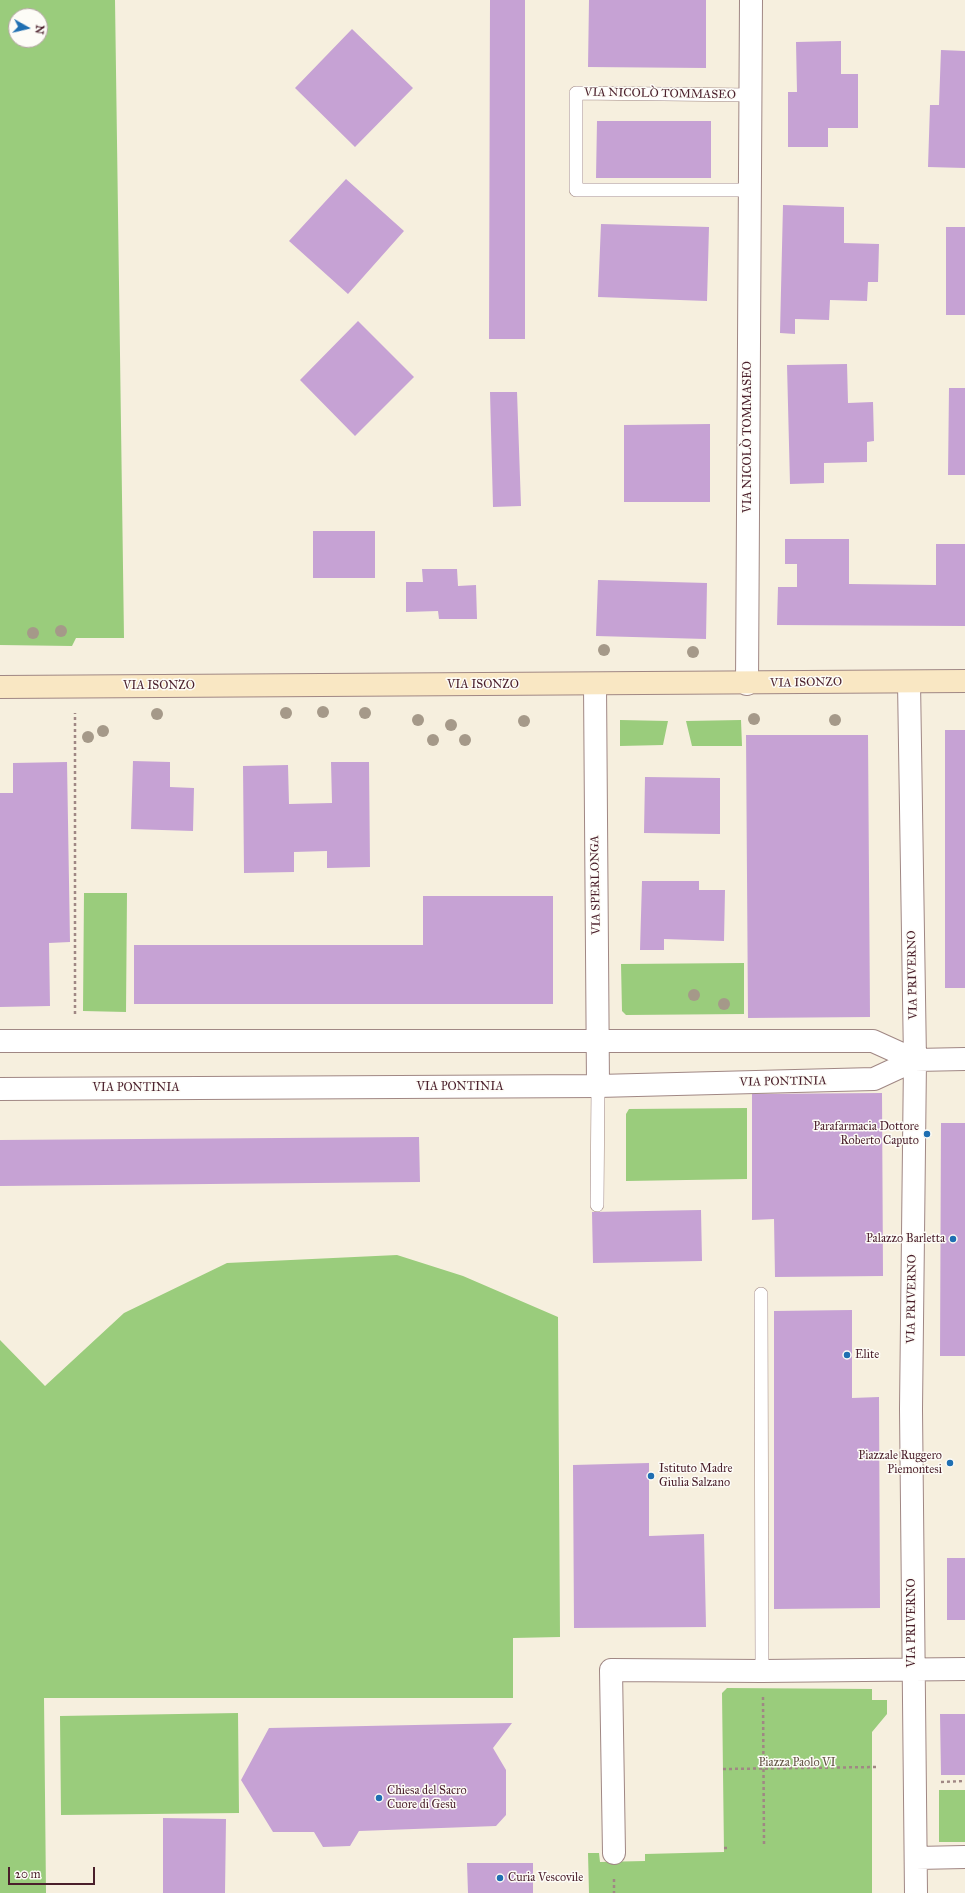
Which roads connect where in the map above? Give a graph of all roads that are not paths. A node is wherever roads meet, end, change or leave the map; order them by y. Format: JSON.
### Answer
{"nodes":[{"id":1,"x":751,"y":0,"type":"edge"},
{"id":2,"x":750,"y":95,"type":"junction"},
{"id":3,"x":749,"y":190,"type":"junction"},
{"id":4,"x":965,"y":681,"type":"edge"},
{"id":5,"x":909,"y":682,"type":"junction"},
{"id":6,"x":595,"y":684,"type":"junction"},
{"id":7,"x":747,"y":684,"type":"junction"},
{"id":8,"x":0,"y":687,"type":"edge"},
{"id":9,"x":0,"y":1041,"type":"edge"},
{"id":10,"x":597,"y":1041,"type":"junction"},
{"id":11,"x":965,"y":1059,"type":"edge"},
{"id":12,"x":914,"y":1060,"type":"junction"},
{"id":13,"x":598,"y":1086,"type":"junction"},
{"id":14,"x":0,"y":1089,"type":"edge"},
{"id":15,"x":597,"y":1205,"type":"dead end"},
{"id":16,"x":761,"y":1294,"type":"dead end"},
{"id":17,"x":965,"y":1669,"type":"edge"},
{"id":18,"x":912,"y":1670,"type":"junction"},
{"id":19,"x":762,"y":1671,"type":"junction"},
{"id":20,"x":614,"y":1852,"type":"dead end"},
{"id":21,"x":965,"y":1857,"type":"edge"},
{"id":22,"x":916,"y":1858,"type":"junction"},
{"id":23,"x":916,"y":1893,"type":"edge"}],
"edges":[{"from":1,"to":2,"type":"street","name":"VIA NICOLÒ TOMMASEO"},
{"from":2,"to":3,"type":"street","name":"VIA NICOLÒ TOMMASEO"},
{"from":2,"to":3,"type":"lane","name":"VIA NICOLÒ TOMMASEO"},
{"from":3,"to":7,"type":"street","name":"VIA NICOLÒ TOMMASEO"},
{"from":4,"to":5,"type":"main road","name":"VIA ISONZO"},
{"from":5,"to":7,"type":"main road","name":"VIA ISONZO"},
{"from":5,"to":12,"type":"street","name":"VIA PRIVERNO"},
{"from":6,"to":7,"type":"main road","name":"VIA ISONZO"},
{"from":6,"to":8,"type":"main road","name":"VIA ISONZO"},
{"from":6,"to":10,"type":"street","name":"VIA SPERLONGA"},
{"from":9,"to":10,"type":"street","name":"VIA PONTINIA"},
{"from":10,"to":12,"type":"street","name":"VIA PONTINIA"},
{"from":10,"to":13,"type":"street","name":"VIA SPERLONGA"},
{"from":11,"to":12,"type":"street","name":"VIA PONTINIA"},
{"from":12,"to":13,"type":"street","name":"VIA PONTINIA"},
{"from":12,"to":18,"type":"street","name":"VIA PRIVERNO"},
{"from":13,"to":14,"type":"street","name":"VIA PONTINIA"},
{"from":13,"to":15,"type":"lane"},
{"from":16,"to":19,"type":"lane"},
{"from":17,"to":18,"type":"street"},
{"from":18,"to":19,"type":"street"},
{"from":18,"to":22,"type":"street","name":"VIA PRIVERNO"},
{"from":19,"to":20,"type":"street"},
{"from":21,"to":22,"type":"street"},
{"from":22,"to":23,"type":"street","name":"VIA PRIVERNO"}]}
